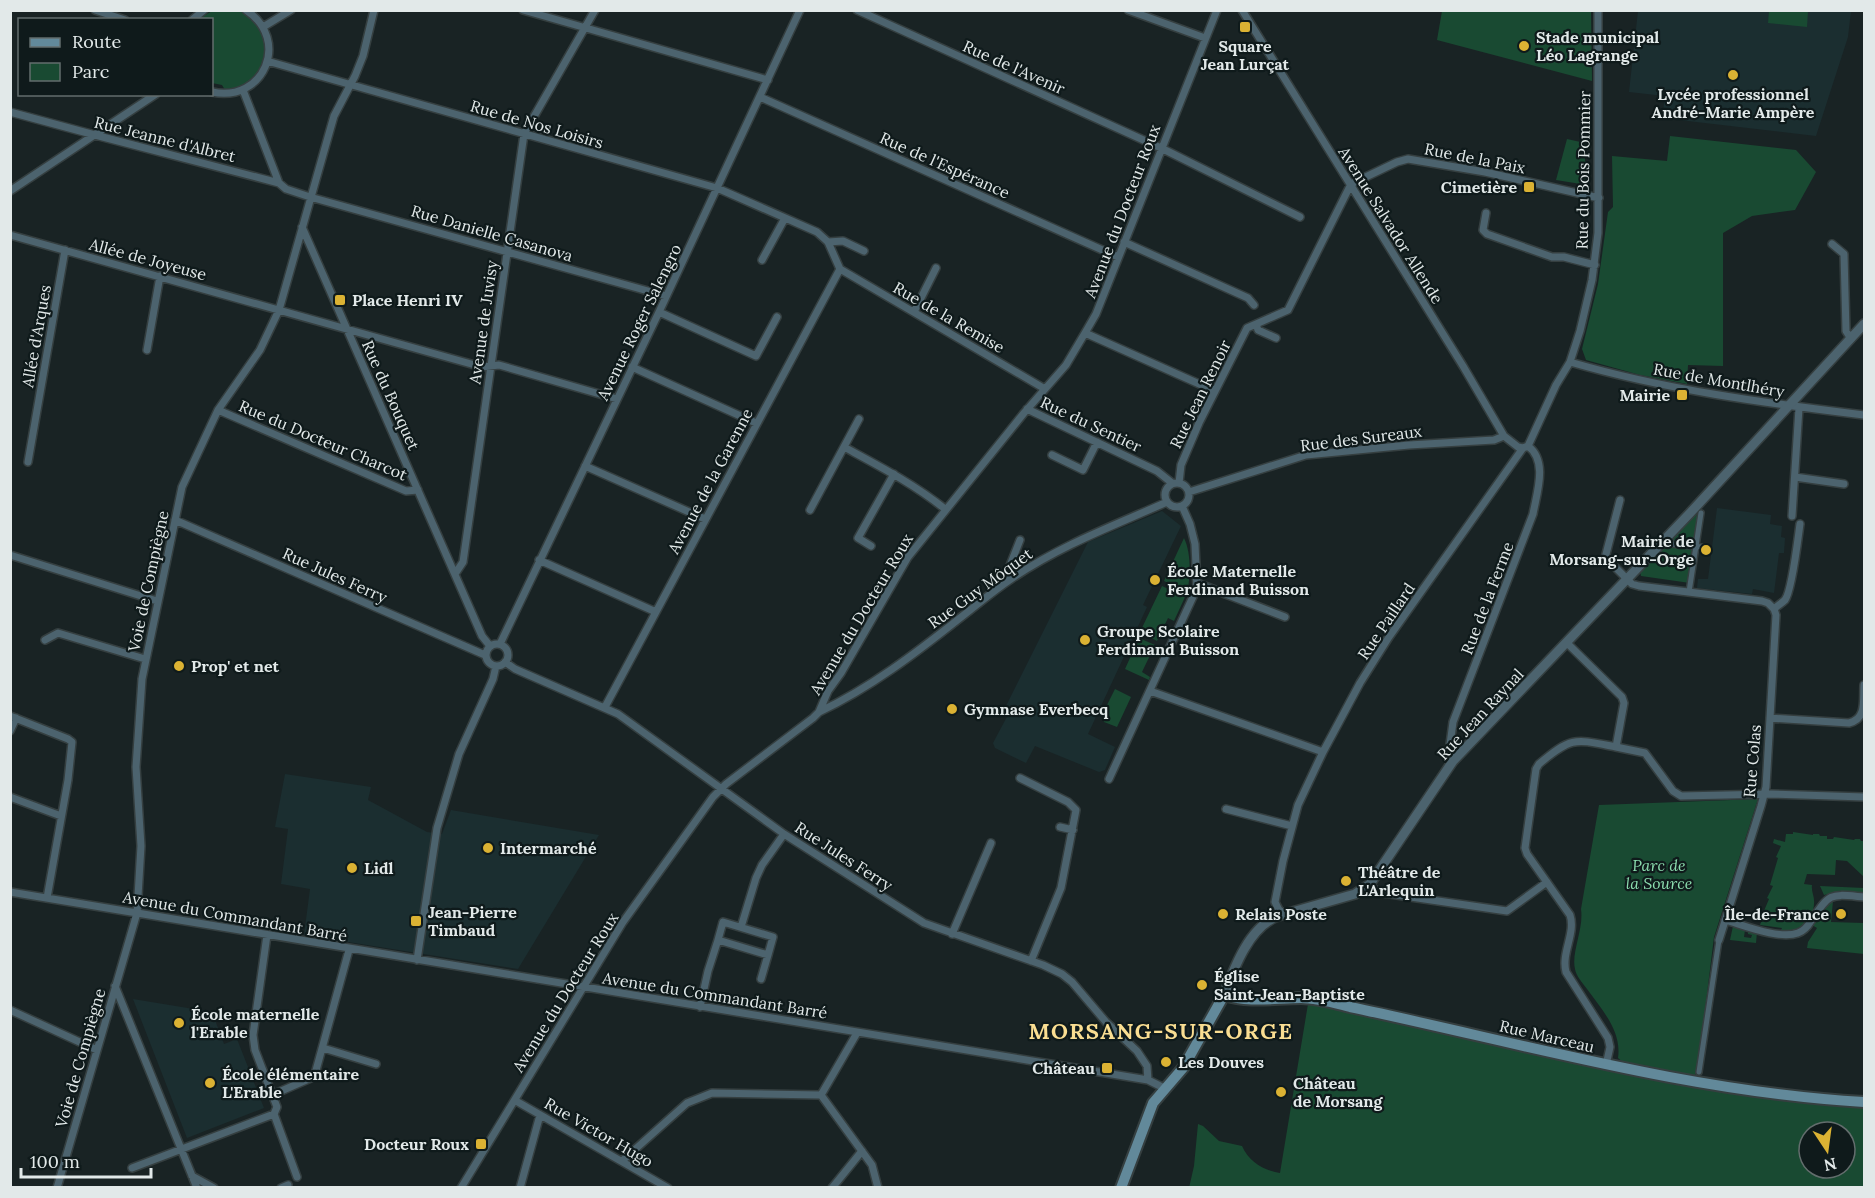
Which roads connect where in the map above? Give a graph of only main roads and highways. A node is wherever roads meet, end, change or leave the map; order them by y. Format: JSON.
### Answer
{"nodes":[{"id":1,"x":1224,"y":995,"type":"joint"},
{"id":2,"x":1864,"y":1102,"type":"edge"},
{"id":3,"x":1121,"y":1188,"type":"edge"}],
"edges":[{"from":1,"to":2,"type":"main road","name":"Rue Marceau"},
{"from":1,"to":3,"type":"main road","name":"Rue Jean Raynal"}]}
